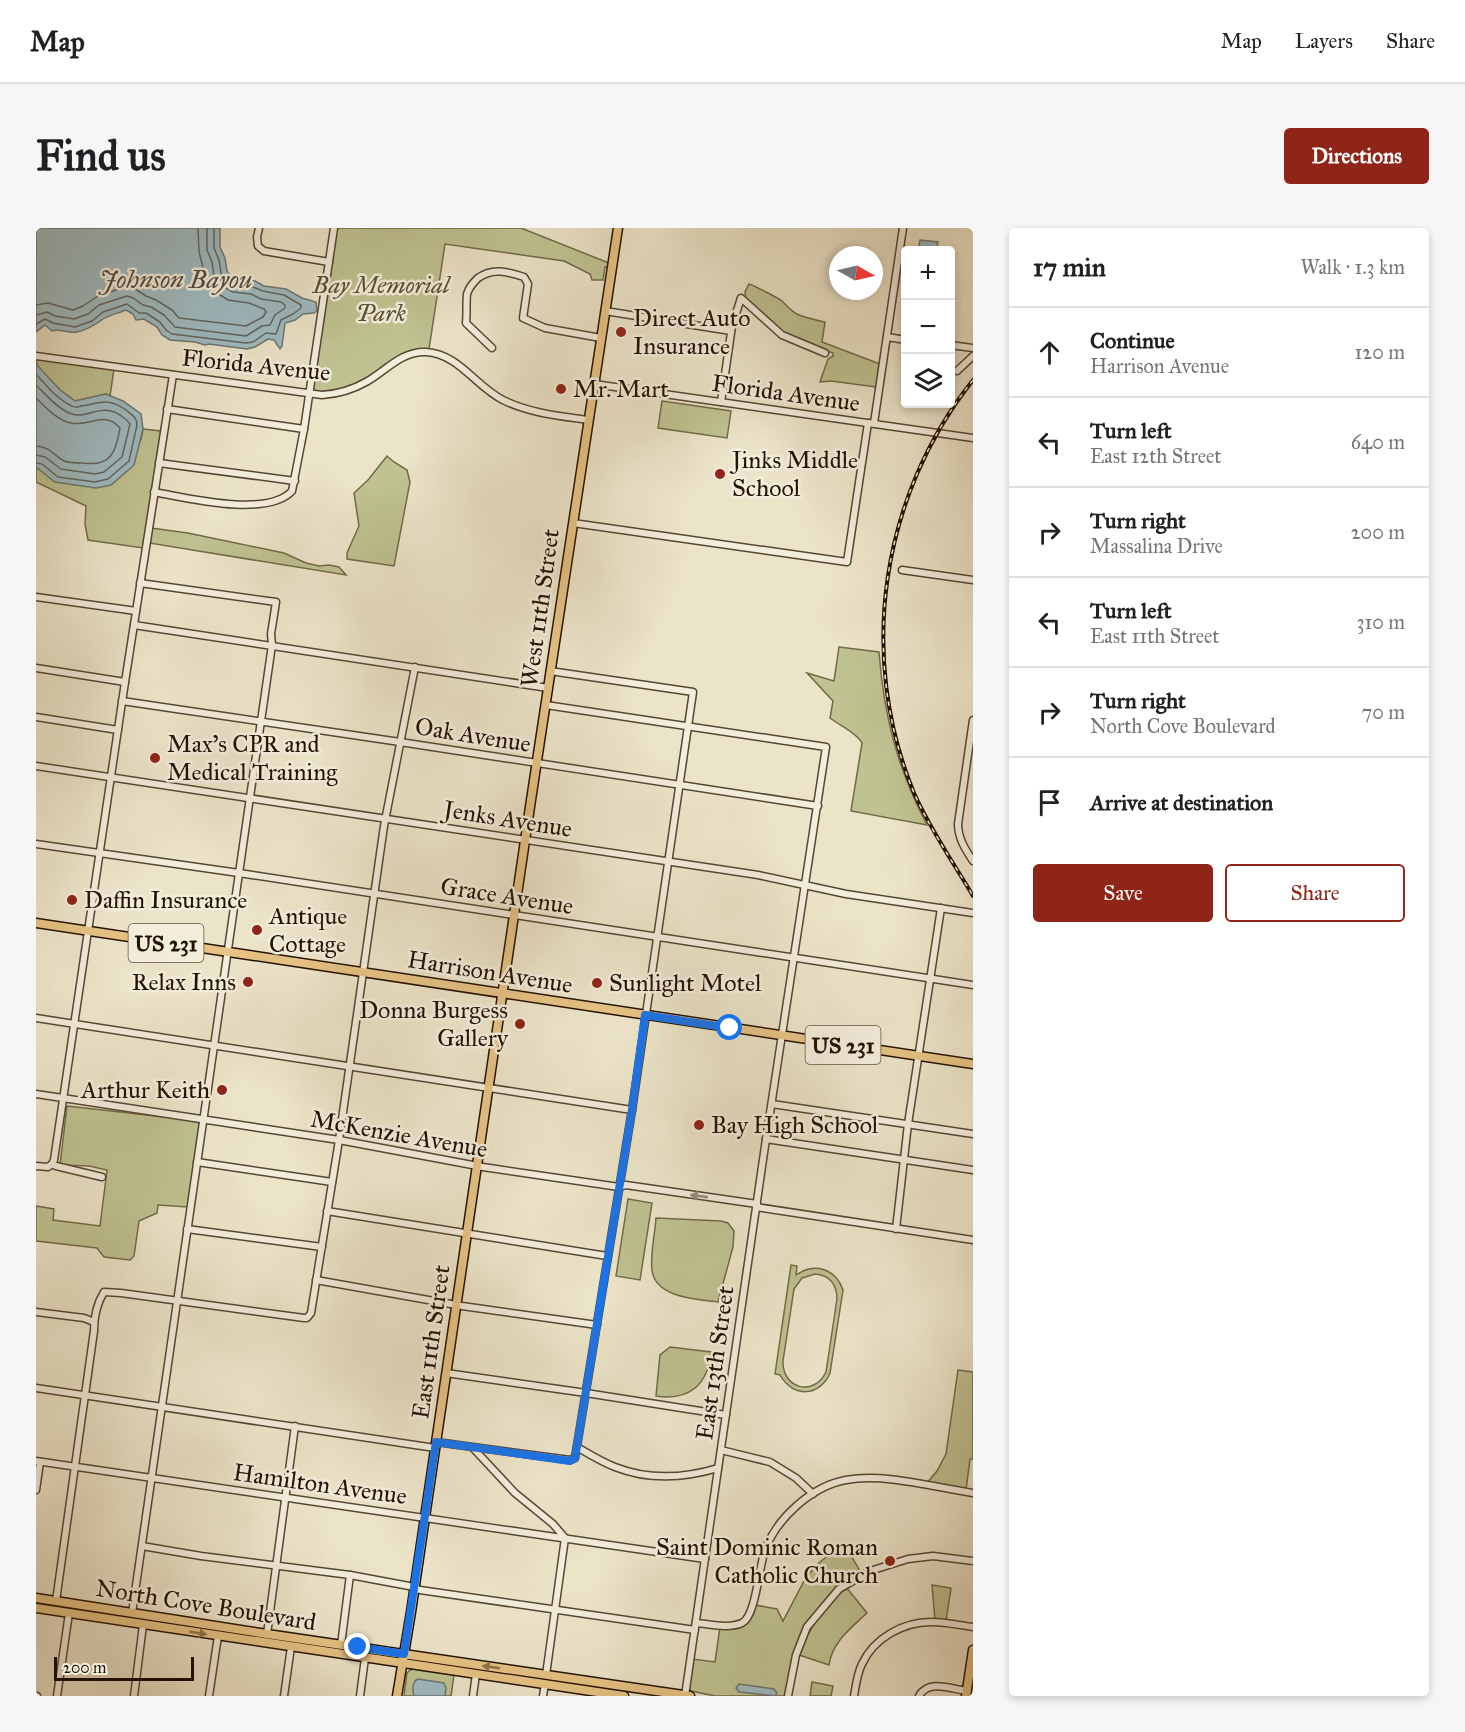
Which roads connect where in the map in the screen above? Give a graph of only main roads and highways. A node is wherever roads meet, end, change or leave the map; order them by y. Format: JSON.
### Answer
{"nodes":[{"id":1,"x":618,"y":228,"type":"edge"},
{"id":2,"x":36,"y":923,"type":"edge"},
{"id":3,"x":502,"y":993,"type":"junction"},
{"id":4,"x":973,"y":1065,"type":"edge"},
{"id":5,"x":37,"y":1599,"type":"edge"},
{"id":6,"x":36,"y":1608,"type":"edge"},
{"id":7,"x":132,"y":1613,"type":"junction"},
{"id":8,"x":85,"y":1616,"type":"junction"},
{"id":9,"x":190,"y":1622,"type":"junction"},
{"id":10,"x":143,"y":1625,"type":"junction"},
{"id":11,"x":267,"y":1634,"type":"junction"},
{"id":12,"x":218,"y":1636,"type":"junction"},
{"id":13,"x":973,"y":1650,"type":"edge"},
{"id":14,"x":404,"y":1654,"type":"junction"},
{"id":15,"x":402,"y":1664,"type":"junction"},
{"id":16,"x":972,"y":1665,"type":"edge"},
{"id":17,"x":545,"y":1680,"type":"junction"},
{"id":18,"x":967,"y":1694,"type":"edge"},
{"id":19,"x":614,"y":1695,"type":"edge"},
{"id":20,"x":397,"y":1696,"type":"edge"},
{"id":21,"x":624,"y":1696,"type":"edge"},
{"id":22,"x":685,"y":1696,"type":"edge"},
{"id":23,"x":690,"y":1696,"type":"edge"}],
"edges":[{"from":1,"to":3,"type":"main road","name":"West 11th Street"},
{"from":2,"to":3,"type":"main road","name":"Harrison Avenue","number":"US 231"},
{"from":3,"to":4,"type":"main road","name":"Harrison Avenue","number":"US 231"},
{"from":3,"to":14,"type":"main road","name":"East 11th Street"},
{"from":5,"to":7,"type":"main road","name":"North Cove Boulevard"},
{"from":6,"to":8,"type":"main road","name":"North Cove Boulevard"},
{"from":7,"to":8,"type":"main road"},
{"from":7,"to":9,"type":"main road","name":"North Cove Boulevard"},
{"from":8,"to":10,"type":"main road","name":"North Cove Boulevard"},
{"from":9,"to":10,"type":"main road"},
{"from":9,"to":11,"type":"main road","name":"North Cove Boulevard"},
{"from":10,"to":12,"type":"main road","name":"North Cove Boulevard","one_way":true},
{"from":11,"to":12,"type":"main road"},
{"from":11,"to":14,"type":"main road","name":"North Cove Boulevard"},
{"from":12,"to":15,"type":"main road","name":"North Cove Boulevard"},
{"from":13,"to":16,"type":"main road"},
{"from":14,"to":15,"type":"main road","name":"East 11th Street"},
{"from":17,"to":14,"type":"main road","name":"North Cove Boulevard","one_way":true},
{"from":15,"to":17,"type":"main road","name":"North Cove Boulevard"},
{"from":15,"to":20,"type":"main road","name":"East 11th Street"},
{"from":16,"to":18,"type":"main road"},
{"from":17,"to":19,"type":"main road","name":"North Cove Boulevard"},
{"from":17,"to":22,"type":"main road","name":"North Cove Boulevard"},
{"from":19,"to":21,"type":"main road","name":"North Cove Boulevard"},
{"from":22,"to":23,"type":"main road","name":"North Cove Boulevard"}]}
